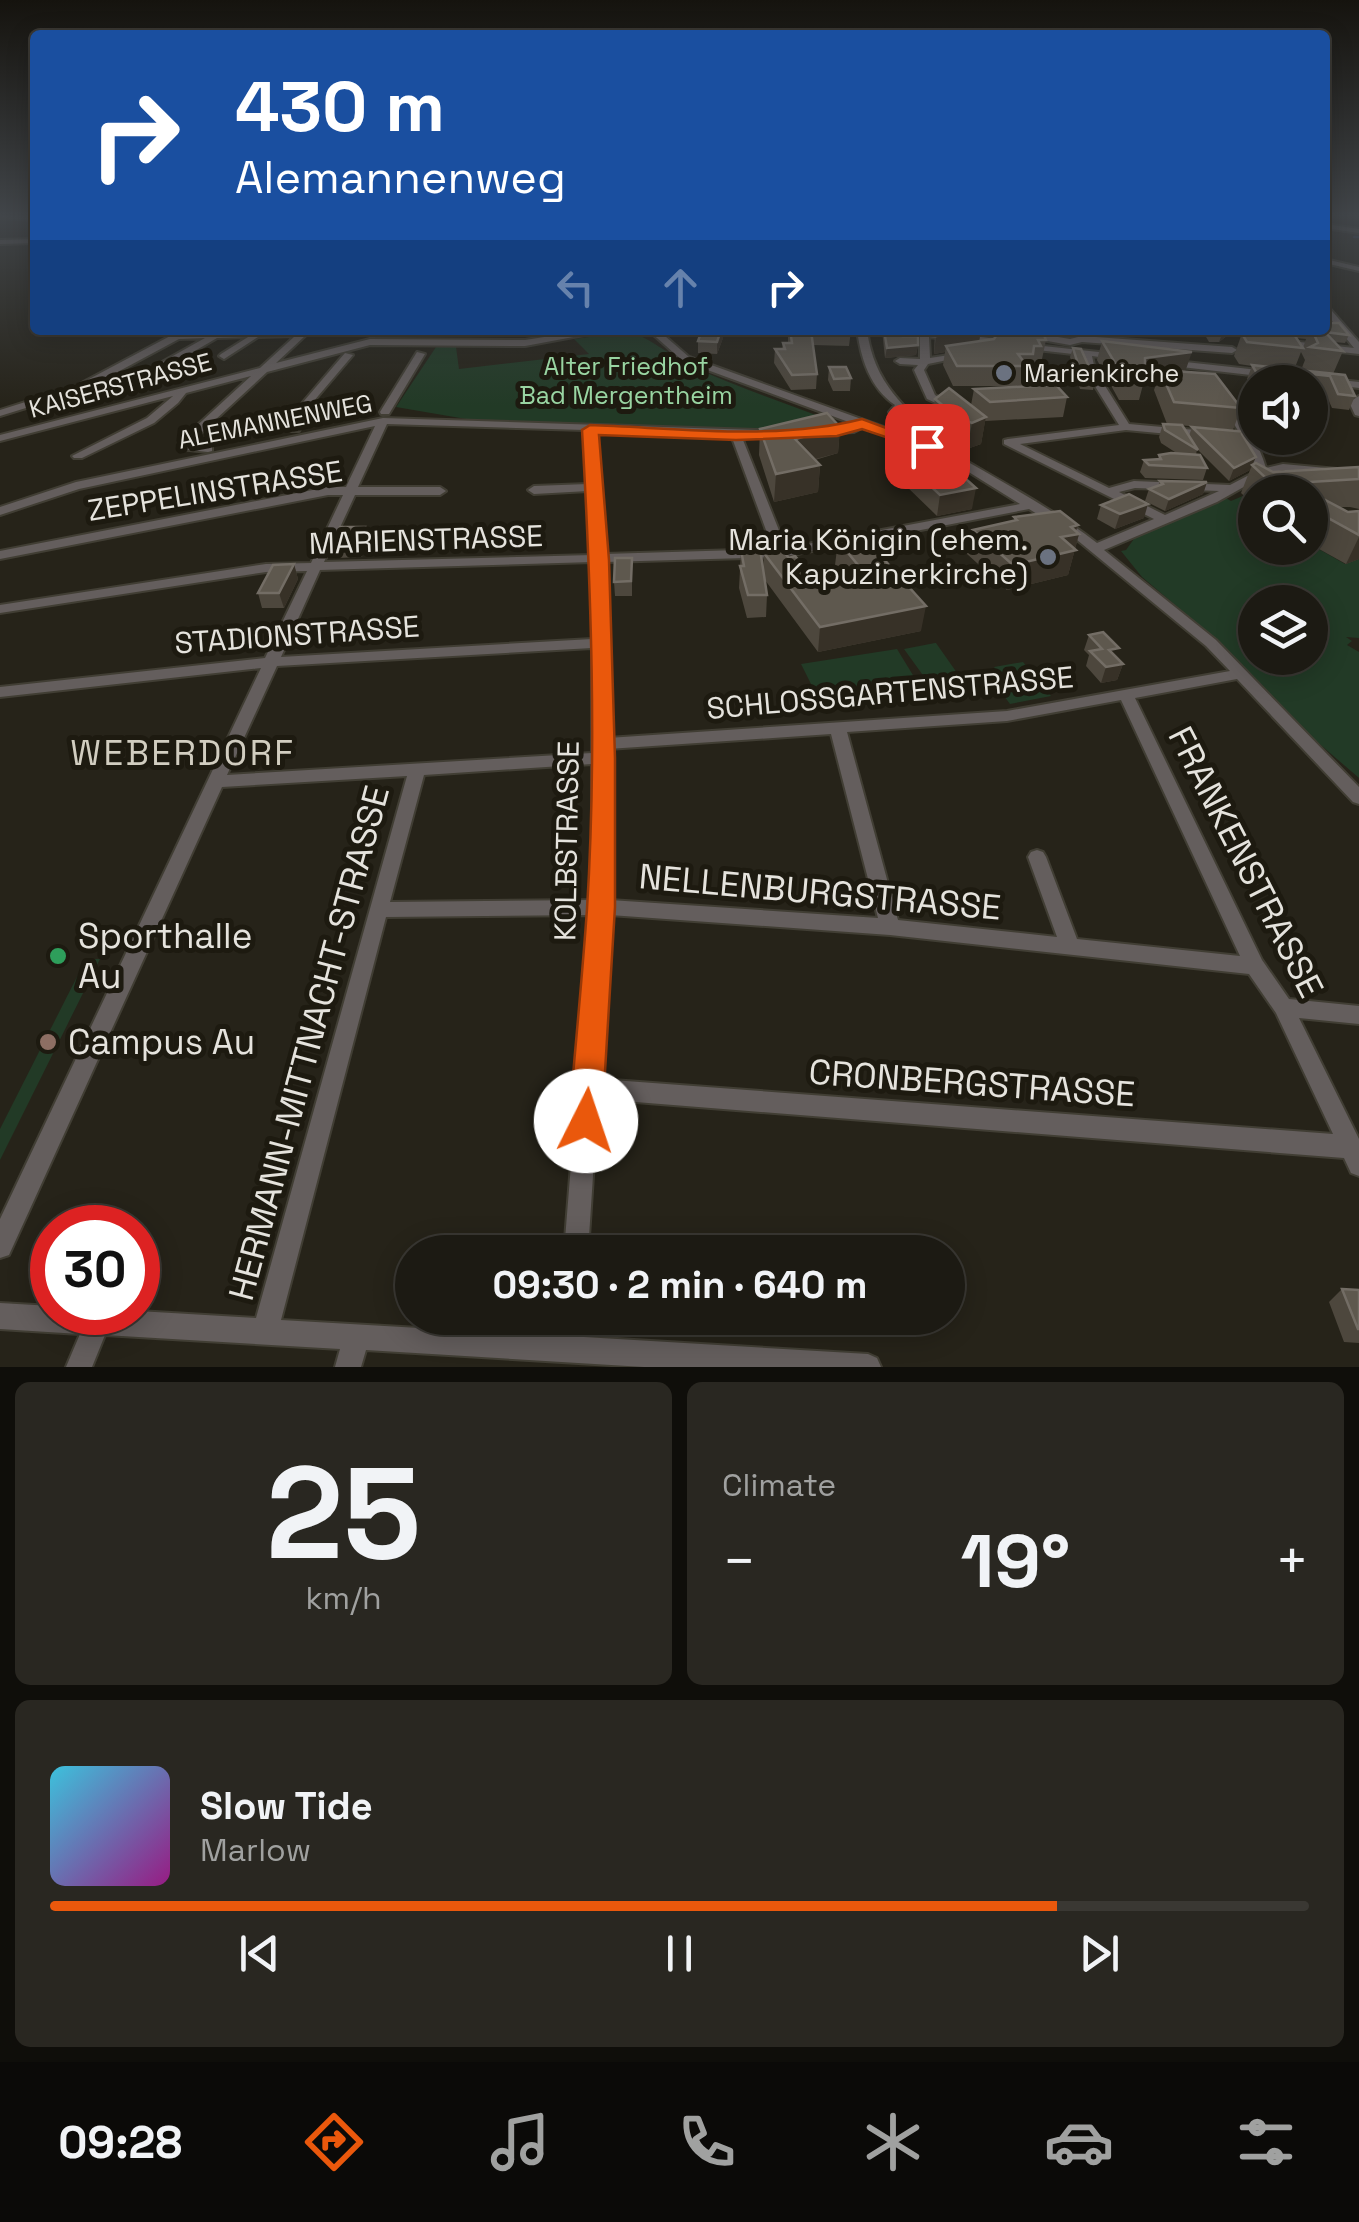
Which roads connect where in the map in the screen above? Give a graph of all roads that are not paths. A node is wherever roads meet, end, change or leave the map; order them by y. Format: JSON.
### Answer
{"nodes":[{"id":1,"x":1330,"y":312,"type":"edge"},
{"id":2,"x":185,"y":335,"type":"edge"},
{"id":3,"x":209,"y":335,"type":"edge"},
{"id":4,"x":274,"y":335,"type":"edge"},
{"id":5,"x":301,"y":335,"type":"edge"},
{"id":6,"x":565,"y":335,"type":"edge"},
{"id":7,"x":658,"y":335,"type":"edge"},
{"id":8,"x":863,"y":335,"type":"edge"},
{"id":9,"x":921,"y":335,"type":"edge"},
{"id":10,"x":962,"y":335,"type":"edge"},
{"id":11,"x":1082,"y":335,"type":"edge"},
{"id":12,"x":215,"y":336,"type":"junction"},
{"id":13,"x":254,"y":337,"type":"junction"},
{"id":14,"x":990,"y":337,"type":"edge"},
{"id":15,"x":1244,"y":343,"type":"edge"},
{"id":16,"x":1278,"y":343,"type":"edge"},
{"id":17,"x":1125,"y":344,"type":"junction"},
{"id":18,"x":1230,"y":346,"type":"junction"},
{"id":19,"x":1070,"y":347,"type":"junction"},
{"id":20,"x":1359,"y":350,"type":"edge"},
{"id":21,"x":1086,"y":353,"type":"junction"},
{"id":22,"x":420,"y":354,"type":"dead end"},
{"id":23,"x":348,"y":355,"type":"dead end"},
{"id":24,"x":972,"y":355,"type":"edge"},
{"id":25,"x":224,"y":356,"type":"dead end"},
{"id":26,"x":1146,"y":360,"type":"edge"},
{"id":27,"x":899,"y":366,"type":"dead end"},
{"id":28,"x":922,"y":366,"type":"junction"},
{"id":29,"x":265,"y":367,"type":"junction"},
{"id":30,"x":1198,"y":367,"type":"junction"},
{"id":31,"x":1235,"y":370,"type":"junction"},
{"id":32,"x":1238,"y":370,"type":"edge"},
{"id":33,"x":1207,"y":378,"type":"edge"},
{"id":34,"x":1328,"y":381,"type":"edge"},
{"id":35,"x":134,"y":382,"type":"dead end"},
{"id":36,"x":1359,"y":385,"type":"edge"},
{"id":37,"x":184,"y":388,"type":"junction"},
{"id":38,"x":1220,"y":395,"type":"edge"},
{"id":39,"x":916,"y":397,"type":"dead end"},
{"id":40,"x":931,"y":397,"type":"junction"},
{"id":41,"x":1359,"y":399,"type":"edge"},
{"id":42,"x":900,"y":404,"type":"junction"},
{"id":43,"x":0,"y":413,"type":"edge"},
{"id":44,"x":958,"y":413,"type":"edge"},
{"id":45,"x":1359,"y":413,"type":"edge"},
{"id":46,"x":384,"y":417,"type":"junction"},
{"id":47,"x":1238,"y":421,"type":"edge"},
{"id":48,"x":862,"y":424,"type":"junction"},
{"id":49,"x":1126,"y":427,"type":"junction"},
{"id":50,"x":295,"y":429,"type":"junction"},
{"id":51,"x":590,"y":430,"type":"junction"},
{"id":52,"x":811,"y":432,"type":"edge"},
{"id":53,"x":794,"y":433,"type":"edge"},
{"id":54,"x":891,"y":433,"type":"junction"},
{"id":55,"x":736,"y":435,"type":"junction"},
{"id":56,"x":1238,"y":437,"type":"edge"},
{"id":57,"x":0,"y":438,"type":"edge"},
{"id":58,"x":946,"y":454,"type":"junction"},
{"id":59,"x":1255,"y":455,"type":"edge"},
{"id":60,"x":78,"y":456,"type":"dead end"},
{"id":61,"x":1261,"y":473,"type":"junction"},
{"id":62,"x":1359,"y":474,"type":"edge"},
{"id":63,"x":592,"y":488,"type":"junction"},
{"id":64,"x":1229,"y":488,"type":"junction"},
{"id":65,"x":440,"y":490,"type":"dead end"},
{"id":66,"x":534,"y":490,"type":"dead end"},
{"id":67,"x":350,"y":492,"type":"junction"},
{"id":68,"x":1107,"y":492,"type":"junction"},
{"id":69,"x":1032,"y":504,"type":"junction"},
{"id":70,"x":0,"y":511,"type":"edge"},
{"id":71,"x":1161,"y":518,"type":"junction"},
{"id":72,"x":1074,"y":532,"type":"junction"},
{"id":73,"x":1126,"y":534,"type":"junction"},
{"id":74,"x":1097,"y":548,"type":"junction"},
{"id":75,"x":781,"y":554,"type":"junction"},
{"id":76,"x":0,"y":555,"type":"edge"},
{"id":77,"x":600,"y":560,"type":"junction"},
{"id":78,"x":315,"y":568,"type":"junction"},
{"id":79,"x":0,"y":609,"type":"edge"},
{"id":80,"x":599,"y":643,"type":"junction"},
{"id":81,"x":1211,"y":643,"type":"junction"},
{"id":82,"x":272,"y":662,"type":"junction"},
{"id":83,"x":1238,"y":672,"type":"edge"},
{"id":84,"x":1238,"y":674,"type":"edge"},
{"id":85,"x":1241,"y":675,"type":"edge"},
{"id":86,"x":0,"y":692,"type":"edge"},
{"id":87,"x":1126,"y":696,"type":"junction"},
{"id":88,"x":838,"y":730,"type":"junction"},
{"id":89,"x":602,"y":751,"type":"junction"},
{"id":90,"x":416,"y":772,"type":"junction"},
{"id":91,"x":218,"y":781,"type":"junction"},
{"id":92,"x":1359,"y":798,"type":"edge"},
{"id":93,"x":1037,"y":857,"type":"dead end"},
{"id":94,"x":601,"y":907,"type":"junction"},
{"id":95,"x":378,"y":910,"type":"junction"},
{"id":96,"x":890,"y":927,"type":"junction"},
{"id":97,"x":1070,"y":947,"type":"junction"},
{"id":98,"x":1255,"y":966,"type":"junction"},
{"id":99,"x":1283,"y":1007,"type":"junction"},
{"id":100,"x":1359,"y":1015,"type":"edge"},
{"id":101,"x":588,"y":1088,"type":"junction"},
{"id":102,"x":1355,"y":1156,"type":"edge"},
{"id":103,"x":577,"y":1235,"type":"edge"},
{"id":104,"x":0,"y":1246,"type":"edge"},
{"id":105,"x":0,"y":1316,"type":"edge"},
{"id":106,"x":30,"y":1318,"type":"edge"},
{"id":107,"x":160,"y":1326,"type":"edge"},
{"id":108,"x":265,"y":1332,"type":"junction"},
{"id":109,"x":93,"y":1335,"type":"edge"},
{"id":110,"x":571,"y":1335,"type":"edge"},
{"id":111,"x":356,"y":1337,"type":"junction"},
{"id":112,"x":570,"y":1350,"type":"junction"},
{"id":113,"x":648,"y":1361,"type":"edge"},
{"id":114,"x":79,"y":1367,"type":"edge"},
{"id":115,"x":348,"y":1367,"type":"edge"},
{"id":116,"x":868,"y":1367,"type":"edge"}],
"edges":[{"from":1,"to":20,"type":"street"},
{"from":2,"to":43,"type":"street"},
{"from":3,"to":12,"type":"street"},
{"from":4,"to":13,"type":"street"},
{"from":5,"to":29,"type":"street"},
{"from":6,"to":29,"type":"street","name":"KAISERSTRASSE"},
{"from":7,"to":48,"type":"street"},
{"from":8,"to":42,"type":"street"},
{"from":9,"to":28,"type":"street"},
{"from":10,"to":14,"type":"street"},
{"from":11,"to":17,"type":"street"},
{"from":11,"to":19,"type":"street"},
{"from":12,"to":13,"type":"street"},
{"from":12,"to":35,"type":"street"},
{"from":13,"to":25,"type":"street"},
{"from":14,"to":19,"type":"street"},
{"from":15,"to":18,"type":"street"},
{"from":16,"to":20,"type":"street"},
{"from":17,"to":18,"type":"street"},
{"from":17,"to":21,"type":"street"},
{"from":18,"to":31,"type":"street"},
{"from":19,"to":21,"type":"street"},
{"from":21,"to":49,"type":"street"},
{"from":22,"to":46,"type":"street"},
{"from":23,"to":50,"type":"street"},
{"from":24,"to":28,"type":"street"},
{"from":26,"to":30,"type":"street"},
{"from":27,"to":28,"type":"street"},
{"from":28,"to":40,"type":"street"},
{"from":29,"to":37,"type":"street","name":"KAISERSTRASSE"},
{"from":29,"to":50,"type":"street"},
{"from":30,"to":31,"type":"street"},
{"from":30,"to":33,"type":"street"},
{"from":31,"to":32,"type":"street"},
{"from":34,"to":36,"type":"street"},
{"from":37,"to":57,"type":"street","name":"KAISERSTRASSE"},
{"from":37,"to":60,"type":"street"},
{"from":38,"to":47,"type":"street"},
{"from":39,"to":40,"type":"street"},
{"from":40,"to":44,"type":"street"},
{"from":41,"to":45,"type":"street"},
{"from":42,"to":54,"type":"street"},
{"from":42,"to":58,"type":"street"},
{"from":46,"to":50,"type":"street"},
{"from":46,"to":51,"type":"street","name":"ALEMANNENWEG"},
{"from":46,"to":67,"type":"street"},
{"from":46,"to":70,"type":"street","name":"ALEMANNENWEG"},
{"from":48,"to":52,"type":"street"},
{"from":48,"to":54,"type":"street"},
{"from":49,"to":56,"type":"street"},
{"from":49,"to":68,"type":"street"},
{"from":51,"to":55,"type":"street","name":"ALEMANNENWEG"},
{"from":51,"to":63,"type":"street","name":"KOLBSTRASSE"},
{"from":53,"to":55,"type":"street","name":"ALEMANNENWEG"},
{"from":54,"to":58,"type":"street"},
{"from":55,"to":75,"type":"street"},
{"from":58,"to":69,"type":"street"},
{"from":59,"to":61,"type":"street"},
{"from":61,"to":62,"type":"street"},
{"from":61,"to":64,"type":"street"},
{"from":63,"to":66,"type":"street"},
{"from":63,"to":77,"type":"street","name":"KOLBSTRASSE"},
{"from":64,"to":68,"type":"street"},
{"from":64,"to":71,"type":"street"},
{"from":65,"to":67,"type":"street","name":"ZEPPELINSTRASSE"},
{"from":67,"to":76,"type":"street","name":"ZEPPELINSTRASSE"},
{"from":67,"to":78,"type":"street"},
{"from":68,"to":71,"type":"street"},
{"from":69,"to":72,"type":"street"},
{"from":69,"to":75,"type":"street","name":"MARIENSTRASSE"},
{"from":71,"to":73,"type":"street"},
{"from":72,"to":73,"type":"street"},
{"from":72,"to":74,"type":"street"},
{"from":73,"to":74,"type":"street"},
{"from":73,"to":81,"type":"street"},
{"from":74,"to":81,"type":"street"},
{"from":75,"to":77,"type":"street","name":"MARIENSTRASSE"},
{"from":77,"to":78,"type":"street","name":"MARIENSTRASSE"},
{"from":77,"to":80,"type":"street","name":"KOLBSTRASSE"},
{"from":78,"to":79,"type":"street","name":"MARIENSTRASSE"},
{"from":78,"to":82,"type":"street"},
{"from":80,"to":82,"type":"street","name":"STADIONSTRASSE"},
{"from":80,"to":89,"type":"street","name":"KOLBSTRASSE"},
{"from":81,"to":83,"type":"street"},
{"from":82,"to":86,"type":"street","name":"STADIONSTRASSE"},
{"from":82,"to":91,"type":"street"},
{"from":84,"to":87,"type":"street","name":"SCHLOSSGARTENSTRASSE"},
{"from":85,"to":92,"type":"street"},
{"from":87,"to":88,"type":"street","name":"SCHLOSSGARTENSTRASSE"},
{"from":87,"to":98,"type":"street","name":"FRANKENSTRASSE"},
{"from":88,"to":89,"type":"street","name":"SCHLOSSGARTENSTRASSE"},
{"from":88,"to":96,"type":"street"},
{"from":89,"to":90,"type":"street","name":"SCHLOSSGARTENSTRASSE"},
{"from":89,"to":94,"type":"street","name":"KOLBSTRASSE"},
{"from":90,"to":91,"type":"street","name":"SCHLOSSGARTENSTRASSE"},
{"from":90,"to":95,"type":"street","name":"HERMANN-MITTNACHT-STRASSE"},
{"from":91,"to":104,"type":"street"},
{"from":93,"to":97,"type":"street"},
{"from":94,"to":95,"type":"street","name":"NELLENBURGSTRASSE"},
{"from":94,"to":96,"type":"street","name":"NELLENBURGSTRASSE"},
{"from":94,"to":101,"type":"street","name":"KOLBSTRASSE"},
{"from":95,"to":108,"type":"street","name":"HERMANN-MITTNACHT-STRASSE"},
{"from":96,"to":97,"type":"street","name":"NELLENBURGSTRASSE"},
{"from":97,"to":98,"type":"street","name":"NELLENBURGSTRASSE"},
{"from":98,"to":99,"type":"street","name":"FRANKENSTRASSE"},
{"from":99,"to":100,"type":"street"},
{"from":99,"to":102,"type":"street","name":"FRANKENSTRASSE"},
{"from":101,"to":102,"type":"street","name":"CRONBERGSTRASSE"},
{"from":101,"to":103,"type":"street","name":"KOLBSTRASSE"},
{"from":105,"to":106,"type":"street"},
{"from":107,"to":108,"type":"street"},
{"from":108,"to":111,"type":"street"},
{"from":109,"to":114,"type":"street"},
{"from":110,"to":112,"type":"street"},
{"from":111,"to":112,"type":"street"},
{"from":111,"to":115,"type":"street"},
{"from":112,"to":113,"type":"street"},
{"from":113,"to":116,"type":"street"}]}
